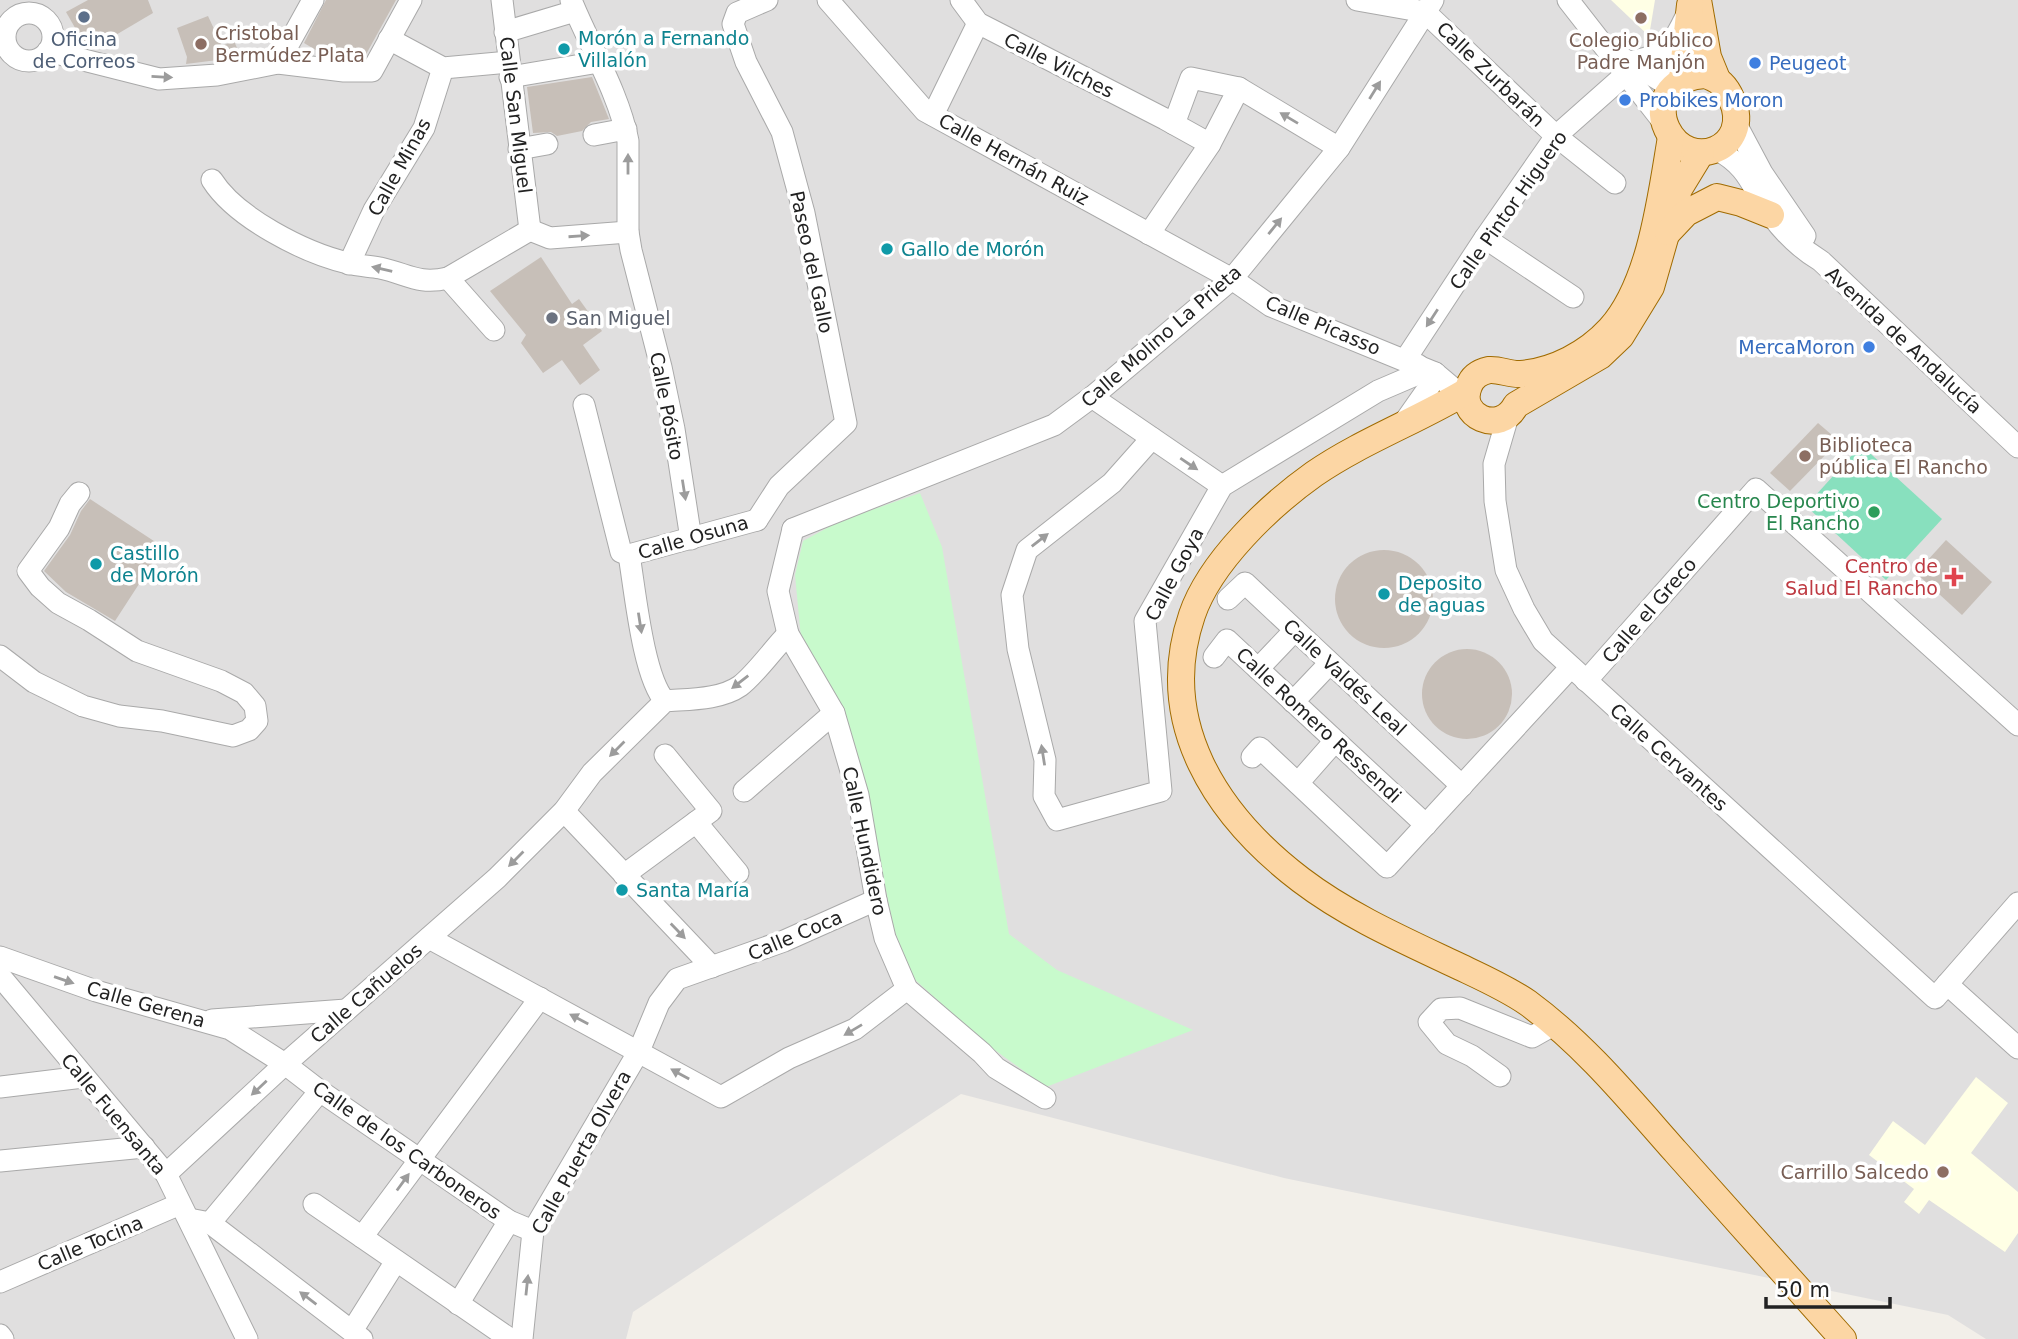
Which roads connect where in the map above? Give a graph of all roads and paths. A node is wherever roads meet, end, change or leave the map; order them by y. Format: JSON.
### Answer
{"nodes":[{"id":1,"x":313,"y":0,"type":"edge"},
{"id":2,"x":411,"y":0,"type":"edge"},
{"id":3,"x":502,"y":0,"type":"edge"},
{"id":4,"x":766,"y":0,"type":"edge"},
{"id":5,"x":828,"y":0,"type":"edge"},
{"id":6,"x":1357,"y":0,"type":"edge"},
{"id":7,"x":1568,"y":0,"type":"edge"},
{"id":8,"x":1692,"y":3,"type":"edge"},
{"id":9,"x":573,"y":6,"type":"edge"},
{"id":10,"x":1429,"y":6,"type":"edge"},
{"id":11,"x":969,"y":8,"type":"edge"},
{"id":12,"x":22,"y":9,"type":"edge"},
{"id":13,"x":505,"y":32,"type":"junction"},
{"id":14,"x":389,"y":39,"type":"junction"},
{"id":15,"x":3,"y":45,"type":"edge"},
{"id":16,"x":48,"y":51,"type":"junction"},
{"id":17,"x":278,"y":62,"type":"junction"},
{"id":18,"x":599,"y":62,"type":"junction"},
{"id":19,"x":443,"y":68,"type":"junction"},
{"id":20,"x":1627,"y":68,"type":"junction"},
{"id":21,"x":509,"y":70,"type":"junction"},
{"id":22,"x":1717,"y":79,"type":"junction"},
{"id":23,"x":1680,"y":81,"type":"junction"},
{"id":24,"x":1238,"y":88,"type":"junction"},
{"id":25,"x":933,"y":115,"type":"junction"},
{"id":26,"x":1169,"y":121,"type":"junction"},
{"id":27,"x":1737,"y":126,"type":"junction"},
{"id":28,"x":626,"y":129,"type":"junction"},
{"id":29,"x":1668,"y":130,"type":"junction"},
{"id":30,"x":594,"y":135,"type":"dead end"},
{"id":31,"x":1556,"y":136,"type":"junction"},
{"id":32,"x":547,"y":144,"type":"dead end"},
{"id":33,"x":1210,"y":144,"type":"junction"},
{"id":34,"x":1339,"y":148,"type":"junction"},
{"id":35,"x":519,"y":149,"type":"junction"},
{"id":36,"x":1708,"y":151,"type":"junction"},
{"id":37,"x":212,"y":180,"type":"dead end"},
{"id":38,"x":1615,"y":183,"type":"dead end"},
{"id":39,"x":1771,"y":215,"type":"junction"},
{"id":40,"x":530,"y":230,"type":"junction"},
{"id":41,"x":628,"y":232,"type":"junction"},
{"id":42,"x":1668,"y":232,"type":"junction"},
{"id":43,"x":1149,"y":234,"type":"junction"},
{"id":44,"x":1485,"y":238,"type":"junction"},
{"id":45,"x":1821,"y":261,"type":"junction"},
{"id":46,"x":349,"y":264,"type":"junction"},
{"id":47,"x":447,"y":278,"type":"junction"},
{"id":48,"x":1232,"y":279,"type":"junction"},
{"id":49,"x":1573,"y":297,"type":"dead end"},
{"id":50,"x":494,"y":330,"type":"dead end"},
{"id":51,"x":1419,"y":366,"type":"junction"},
{"id":52,"x":1476,"y":394,"type":"junction"},
{"id":53,"x":1092,"y":397,"type":"junction"},
{"id":54,"x":584,"y":405,"type":"dead end"},
{"id":55,"x":1512,"y":410,"type":"junction"},
{"id":56,"x":1407,"y":424,"type":"junction"},
{"id":57,"x":1152,"y":438,"type":"junction"},
{"id":58,"x":2018,"y":447,"type":"edge"},
{"id":59,"x":1494,"y":464,"type":"junction"},
{"id":60,"x":1222,"y":486,"type":"junction"},
{"id":61,"x":79,"y":493,"type":"dead end"},
{"id":62,"x":757,"y":520,"type":"junction"},
{"id":63,"x":793,"y":529,"type":"junction"},
{"id":64,"x":691,"y":539,"type":"junction"},
{"id":65,"x":629,"y":555,"type":"junction"},
{"id":66,"x":1228,"y":599,"type":"dead end"},
{"id":67,"x":1295,"y":630,"type":"junction"},
{"id":68,"x":788,"y":634,"type":"junction"},
{"id":69,"x":0,"y":656,"type":"edge"},
{"id":70,"x":1214,"y":657,"type":"dead end"},
{"id":71,"x":1330,"y":663,"type":"junction"},
{"id":72,"x":1258,"y":669,"type":"junction"},
{"id":73,"x":1578,"y":674,"type":"junction"},
{"id":74,"x":665,"y":701,"type":"junction"},
{"id":75,"x":1293,"y":702,"type":"junction"},
{"id":76,"x":834,"y":713,"type":"junction"},
{"id":77,"x":2018,"y":725,"type":"edge"},
{"id":78,"x":1335,"y":741,"type":"junction"},
{"id":79,"x":665,"y":755,"type":"dead end"},
{"id":80,"x":1252,"y":757,"type":"dead end"},
{"id":81,"x":1298,"y":783,"type":"junction"},
{"id":82,"x":1462,"y":786,"type":"junction"},
{"id":83,"x":744,"y":791,"type":"dead end"},
{"id":84,"x":564,"y":811,"type":"junction"},
{"id":85,"x":696,"y":822,"type":"junction"},
{"id":86,"x":1426,"y":825,"type":"junction"},
{"id":87,"x":738,"y":873,"type":"dead end"},
{"id":88,"x":624,"y":875,"type":"junction"},
{"id":89,"x":876,"y":900,"type":"junction"},
{"id":90,"x":2017,"y":906,"type":"edge"},
{"id":91,"x":429,"y":938,"type":"junction"},
{"id":92,"x":0,"y":957,"type":"edge"},
{"id":93,"x":712,"y":967,"type":"junction"},
{"id":94,"x":0,"y":976,"type":"edge"},
{"id":95,"x":907,"y":989,"type":"junction"},
{"id":96,"x":1941,"y":991,"type":"junction"},
{"id":97,"x":540,"y":998,"type":"junction"},
{"id":98,"x":346,"y":1010,"type":"junction"},
{"id":99,"x":203,"y":1020,"type":"junction"},
{"id":100,"x":1555,"y":1024,"type":"junction"},
{"id":101,"x":2018,"y":1048,"type":"edge"},
{"id":102,"x":639,"y":1051,"type":"junction"},
{"id":103,"x":285,"y":1064,"type":"junction"},
{"id":104,"x":1500,"y":1076,"type":"dead end"},
{"id":105,"x":83,"y":1077,"type":"junction"},
{"id":106,"x":0,"y":1087,"type":"edge"},
{"id":107,"x":320,"y":1091,"type":"junction"},
{"id":108,"x":1045,"y":1098,"type":"dead end"},
{"id":109,"x":144,"y":1147,"type":"junction"},
{"id":110,"x":420,"y":1158,"type":"junction"},
{"id":111,"x":0,"y":1161,"type":"edge"},
{"id":112,"x":166,"y":1174,"type":"junction"},
{"id":113,"x":314,"y":1204,"type":"dead end"},
{"id":114,"x":193,"y":1216,"type":"junction"},
{"id":115,"x":509,"y":1221,"type":"junction"},
{"id":116,"x":533,"y":1231,"type":"junction"},
{"id":117,"x":362,"y":1237,"type":"junction"},
{"id":118,"x":396,"y":1261,"type":"junction"},
{"id":119,"x":0,"y":1282,"type":"edge"},
{"id":120,"x":458,"y":1304,"type":"junction"},
{"id":121,"x":357,"y":1335,"type":"edge"},
{"id":122,"x":247,"y":1339,"type":"edge"},
{"id":123,"x":510,"y":1339,"type":"edge"},
{"id":124,"x":522,"y":1339,"type":"edge"},
{"id":125,"x":1843,"y":1339,"type":"edge"}],
"edges":[{"from":1,"to":17,"type":"street"},
{"from":2,"to":14,"type":"street"},
{"from":3,"to":13,"type":"street","name":"Calle San Miguel"},
{"from":4,"to":62,"type":"street","name":"Paseo del Gallo"},
{"from":5,"to":25,"type":"street","name":"Calle Hernán Ruiz"},
{"from":6,"to":10,"type":"street"},
{"from":7,"to":20,"type":"street"},
{"from":8,"to":20,"type":"street"},
{"from":8,"to":22,"type":"main road"},
{"from":8,"to":23,"type":"main road"},
{"from":9,"to":13,"type":"street"},
{"from":9,"to":18,"type":"street","name":"Calle Pósito"},
{"from":10,"to":31,"type":"street","name":"Calle Zurbarán"},
{"from":34,"to":10,"type":"street","name":"Calle Molino La Prieta","one_way":true},
{"from":11,"to":25,"type":"street"},
{"from":11,"to":26,"type":"street","name":"Calle Vilches"},
{"from":12,"to":15,"type":"street"},
{"from":12,"to":16,"type":"street"},
{"from":13,"to":21,"type":"street","name":"Calle San Miguel"},
{"from":14,"to":17,"type":"street"},
{"from":14,"to":19,"type":"street"},
{"from":15,"to":16,"type":"street"},
{"from":16,"to":17,"type":"street","one_way":true},
{"from":18,"to":21,"type":"street"},
{"from":18,"to":28,"type":"street","name":"Calle Pósito"},
{"from":19,"to":21,"type":"street"},
{"from":19,"to":46,"type":"street","name":"Calle Minas"},
{"from":20,"to":23,"type":"street"},
{"from":20,"to":29,"type":"street"},
{"from":20,"to":31,"type":"street","name":"Calle Pintor Higuero"},
{"from":21,"to":35,"type":"street","name":"Calle San Miguel"},
{"from":22,"to":23,"type":"main road"},
{"from":22,"to":27,"type":"main road"},
{"from":23,"to":29,"type":"main road"},
{"from":24,"to":26,"type":"street"},
{"from":24,"to":33,"type":"street"},
{"from":34,"to":24,"type":"street","one_way":true},
{"from":25,"to":43,"type":"street","name":"Calle Hernán Ruiz"},
{"from":26,"to":33,"type":"street","name":"Calle Vilches"},
{"from":27,"to":36,"type":"main road"},
{"from":27,"to":45,"type":"street","name":"Avenida de Andalucía"},
{"from":28,"to":30,"type":"street"},
{"from":41,"to":28,"type":"street","name":"Calle Pósito","one_way":true},
{"from":29,"to":36,"type":"main road"},
{"from":29,"to":52,"type":"main road"},
{"from":31,"to":38,"type":"street","name":"Calle Zurbarán"},
{"from":31,"to":44,"type":"street","name":"Calle Pintor Higuero"},
{"from":32,"to":35,"type":"street"},
{"from":33,"to":43,"type":"street"},
{"from":48,"to":34,"type":"street","name":"Calle Molino La Prieta","one_way":true},
{"from":35,"to":40,"type":"street","name":"Calle San Miguel"},
{"from":36,"to":39,"type":"street","name":"Avenida de Andalucía"},
{"from":36,"to":42,"type":"main road"},
{"from":37,"to":46,"type":"street"},
{"from":39,"to":42,"type":"main road"},
{"from":39,"to":45,"type":"street","name":"Avenida de Andalucía"},
{"from":40,"to":41,"type":"street","one_way":true},
{"from":40,"to":47,"type":"street"},
{"from":41,"to":64,"type":"street","name":"Calle Pósito","one_way":true},
{"from":42,"to":55,"type":"main road"},
{"from":43,"to":48,"type":"street","name":"Calle Hernán Ruiz"},
{"from":44,"to":49,"type":"street"},
{"from":44,"to":51,"type":"street","name":"Calle Pintor Higuero","one_way":true},
{"from":45,"to":58,"type":"street","name":"Avenida de Andalucía"},
{"from":47,"to":46,"type":"street","one_way":true},
{"from":47,"to":50,"type":"street"},
{"from":48,"to":51,"type":"street","name":"Calle Picasso"},
{"from":48,"to":53,"type":"street","name":"Calle Molino La Prieta"},
{"from":51,"to":52,"type":"street"},
{"from":51,"to":52,"type":"street"},
{"from":51,"to":56,"type":"street","name":"Calle Pintor Higuero"},
{"from":51,"to":60,"type":"street","name":"Calle Goya"},
{"from":52,"to":55,"type":"main road"},
{"from":52,"to":55,"type":"main road"},
{"from":52,"to":56,"type":"main road"},
{"from":52,"to":59,"type":"street","name":"Calle Cervantes"},
{"from":53,"to":57,"type":"street"},
{"from":53,"to":63,"type":"street","name":"Calle Molino La Prieta"},
{"from":54,"to":65,"type":"street"},
{"from":55,"to":59,"type":"street","name":"Calle Cervantes"},
{"from":56,"to":100,"type":"main road"},
{"from":57,"to":60,"type":"street","one_way":true},
{"from":60,"to":57,"type":"street","name":"Calle Goya","one_way":true},
{"from":59,"to":73,"type":"street","name":"Calle Cervantes"},
{"from":61,"to":69,"type":"street"},
{"from":62,"to":63,"type":"street"},
{"from":62,"to":64,"type":"street","name":"Calle Osuna"},
{"from":63,"to":68,"type":"street","name":"Calle Hundidero"},
{"from":64,"to":65,"type":"street","name":"Calle Osuna"},
{"from":65,"to":74,"type":"street","one_way":true},
{"from":66,"to":67,"type":"street","name":"Calle Valdés Leal"},
{"from":67,"to":71,"type":"street","name":"Calle Valdés Leal"},
{"from":67,"to":72,"type":"street"},
{"from":68,"to":74,"type":"street","one_way":true},
{"from":68,"to":76,"type":"street","name":"Calle Hundidero"},
{"from":70,"to":72,"type":"street","name":"Calle Romero Ressendi"},
{"from":71,"to":75,"type":"street"},
{"from":71,"to":82,"type":"street","name":"Calle Valdés Leal"},
{"from":72,"to":75,"type":"street","name":"Calle Romero Ressendi"},
{"from":73,"to":77,"type":"street","name":"Calle el Greco"},
{"from":73,"to":82,"type":"street"},
{"from":73,"to":96,"type":"street","name":"Calle Cervantes"},
{"from":74,"to":84,"type":"street","name":"Calle Cañuelos","one_way":true},
{"from":75,"to":78,"type":"street","name":"Calle Romero Ressendi"},
{"from":76,"to":83,"type":"street"},
{"from":76,"to":89,"type":"street","name":"Calle Hundidero"},
{"from":78,"to":81,"type":"street"},
{"from":78,"to":86,"type":"street","name":"Calle Romero Ressendi"},
{"from":79,"to":85,"type":"street"},
{"from":80,"to":81,"type":"street"},
{"from":81,"to":86,"type":"street"},
{"from":82,"to":86,"type":"street"},
{"from":84,"to":88,"type":"street"},
{"from":84,"to":91,"type":"street","name":"Calle Cañuelos","one_way":true},
{"from":85,"to":87,"type":"street"},
{"from":85,"to":88,"type":"street"},
{"from":88,"to":93,"type":"street","one_way":true},
{"from":89,"to":93,"type":"street","name":"Calle Coca"},
{"from":89,"to":95,"type":"street","name":"Calle Hundidero"},
{"from":90,"to":96,"type":"street"},
{"from":91,"to":97,"type":"street"},
{"from":91,"to":98,"type":"street","name":"Calle Cañuelos"},
{"from":92,"to":99,"type":"street","name":"Calle Gerena","one_way":true},
{"from":93,"to":102,"type":"street","name":"Calle Coca"},
{"from":94,"to":105,"type":"street","name":"Calle Fuensanta"},
{"from":95,"to":102,"type":"street","one_way":true},
{"from":95,"to":108,"type":"street","name":"Calle Hundidero"},
{"from":96,"to":101,"type":"street","name":"Calle Cervantes"},
{"from":102,"to":97,"type":"street","one_way":true},
{"from":97,"to":110,"type":"street"},
{"from":98,"to":99,"type":"street"},
{"from":98,"to":103,"type":"street","name":"Calle Cañuelos"},
{"from":99,"to":103,"type":"street","name":"Calle Gerena"},
{"from":100,"to":104,"type":"street"},
{"from":100,"to":125,"type":"main road"},
{"from":102,"to":116,"type":"street","name":"Calle Puerta Olvera"},
{"from":103,"to":107,"type":"street","name":"Calle de los Carboneros"},
{"from":103,"to":112,"type":"street","name":"Calle Cañuelos","one_way":true},
{"from":105,"to":106,"type":"street"},
{"from":105,"to":109,"type":"street","name":"Calle Fuensanta"},
{"from":107,"to":110,"type":"street","name":"Calle de los Carboneros"},
{"from":107,"to":114,"type":"street"},
{"from":109,"to":111,"type":"street"},
{"from":109,"to":112,"type":"street","name":"Calle Fuensanta"},
{"from":110,"to":115,"type":"street","name":"Calle de los Carboneros"},
{"from":117,"to":110,"type":"street","one_way":true},
{"from":112,"to":114,"type":"street","name":"Calle Fuensanta"},
{"from":113,"to":117,"type":"street"},
{"from":114,"to":119,"type":"street","name":"Calle Tocina"},
{"from":121,"to":114,"type":"street","one_way":true},
{"from":114,"to":122,"type":"street","name":"Calle Fuensanta"},
{"from":115,"to":116,"type":"street","name":"Calle de los Carboneros"},
{"from":115,"to":120,"type":"street"},
{"from":124,"to":116,"type":"street","name":"Calle Puerta Olvera","one_way":true},
{"from":117,"to":118,"type":"street"},
{"from":118,"to":120,"type":"street"},
{"from":118,"to":121,"type":"street"},
{"from":120,"to":123,"type":"street"}]}
